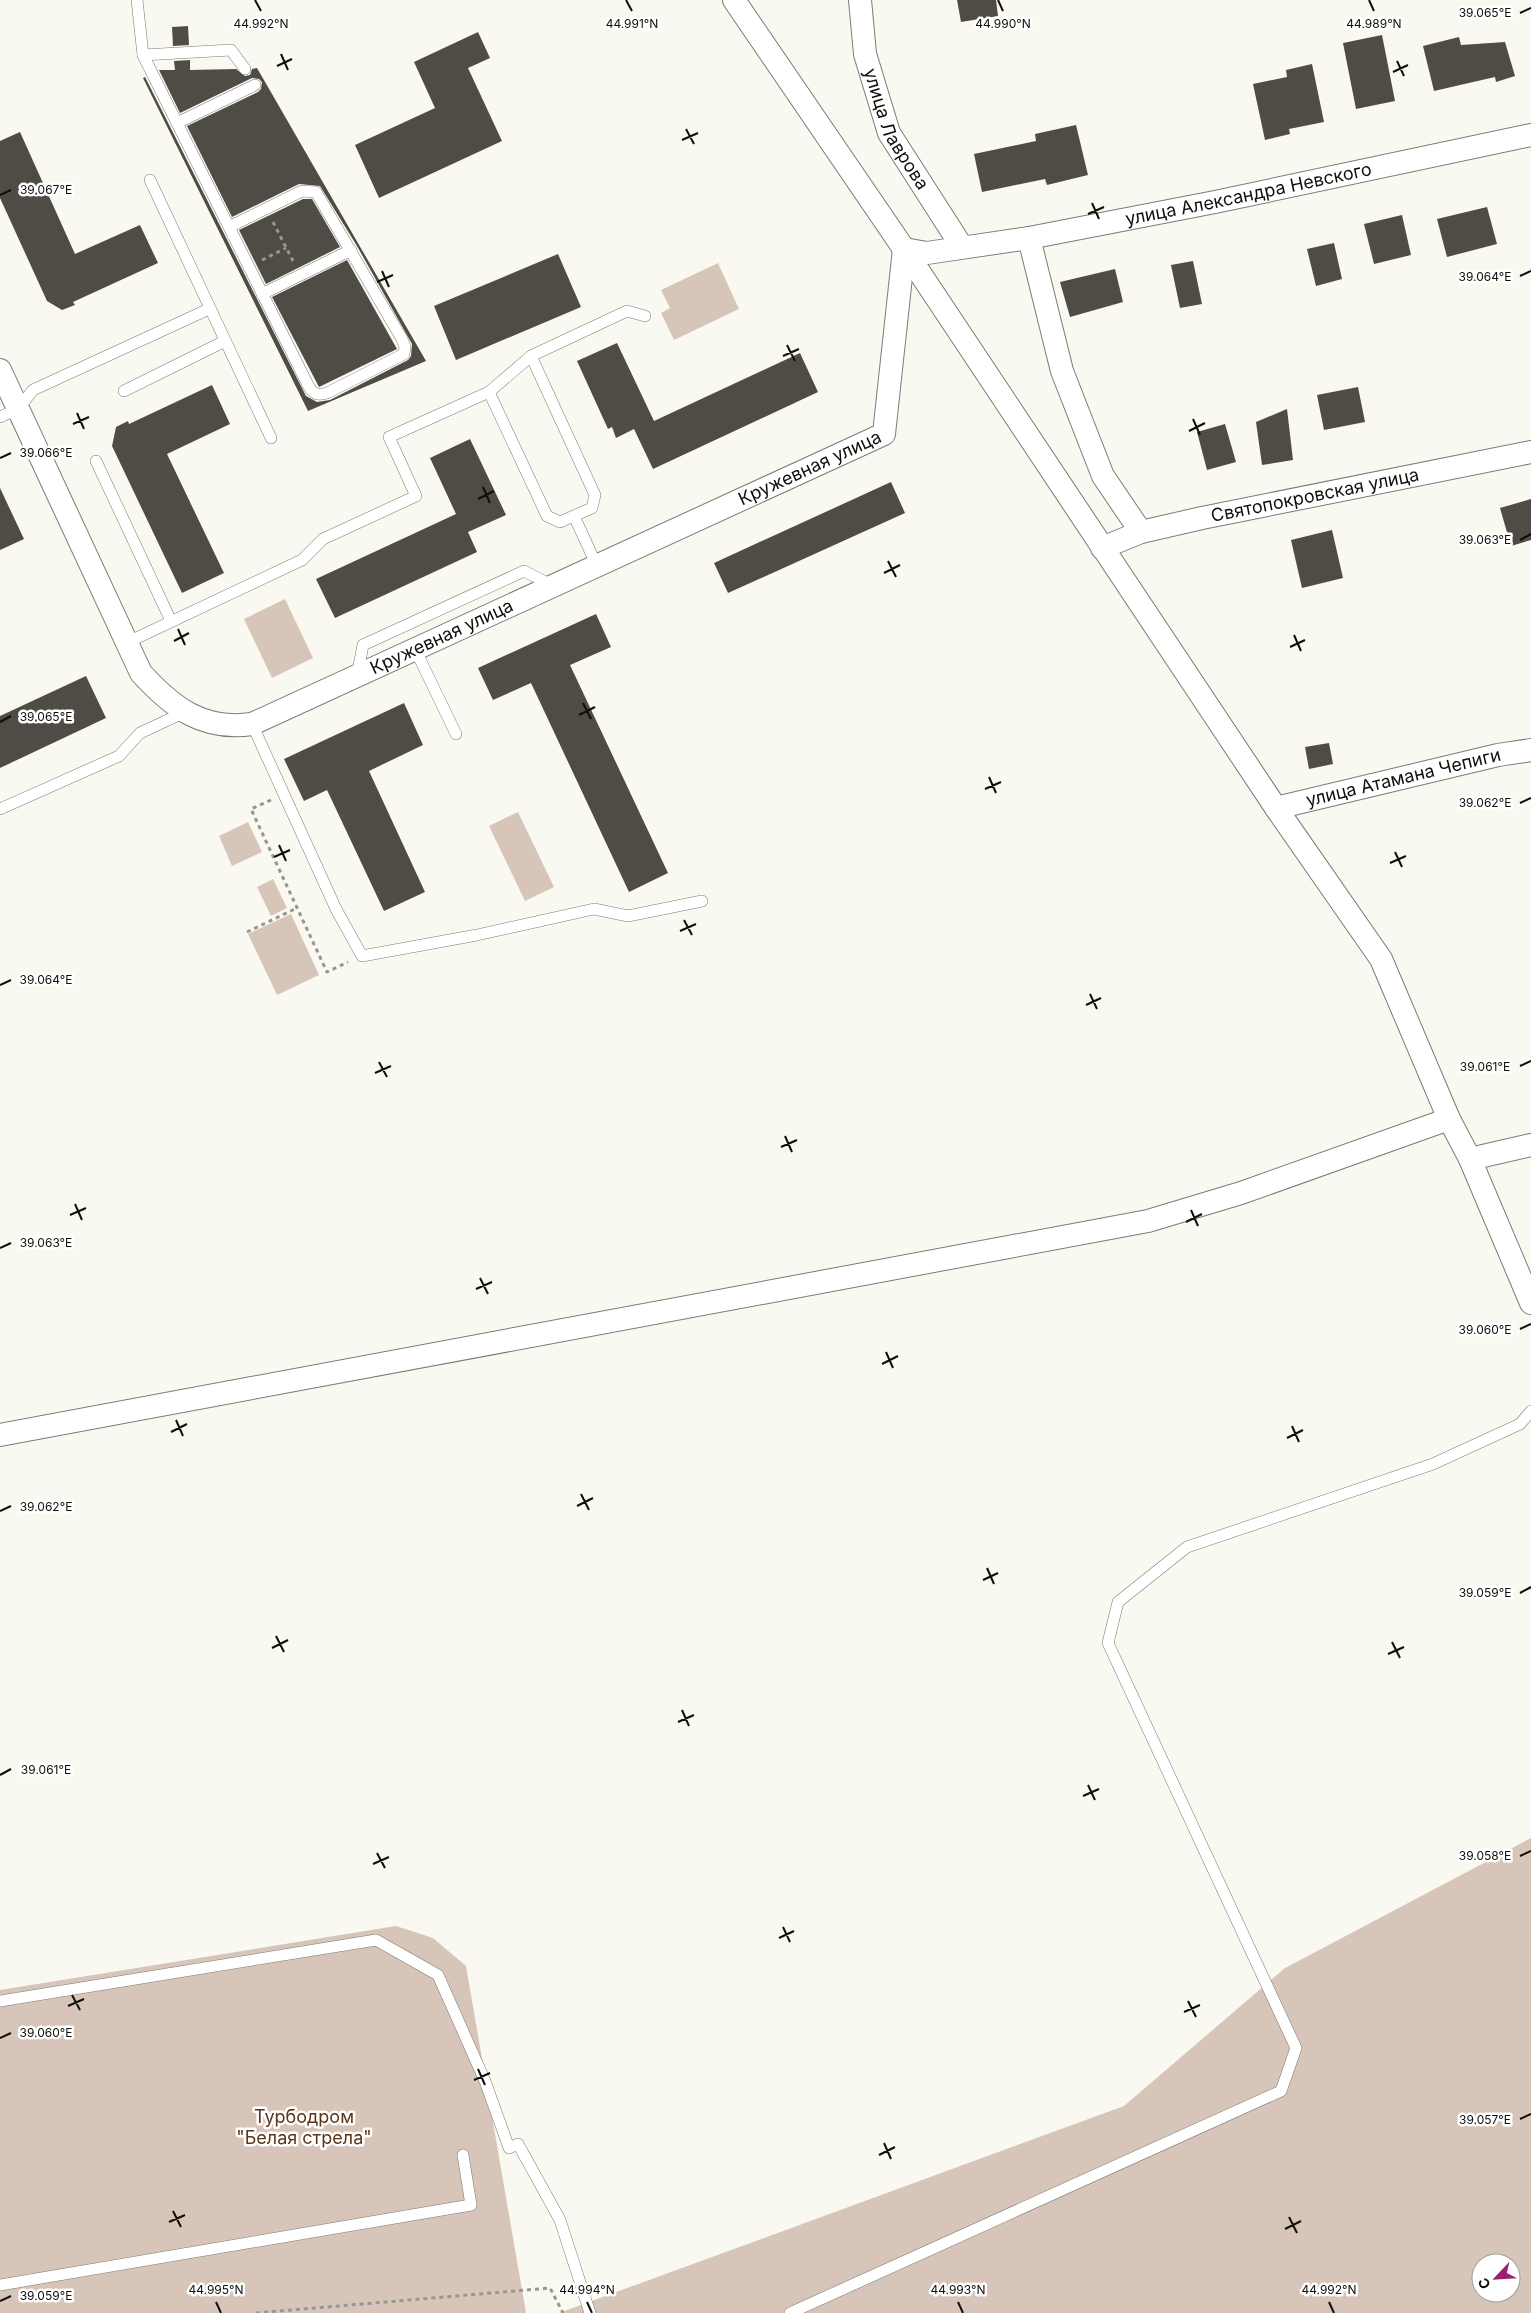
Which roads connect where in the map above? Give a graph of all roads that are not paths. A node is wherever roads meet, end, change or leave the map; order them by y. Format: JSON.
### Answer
{"nodes":[{"id":1,"x":137,"y":0,"type":"edge"},
{"id":2,"x":734,"y":0,"type":"edge"},
{"id":3,"x":860,"y":0,"type":"edge"},
{"id":4,"x":143,"y":55,"type":"junction"},
{"id":5,"x":245,"y":69,"type":"dead end"},
{"id":6,"x":255,"y":85,"type":"dead end"},
{"id":7,"x":177,"y":124,"type":"junction"},
{"id":8,"x":1531,"y":135,"type":"edge"},
{"id":9,"x":150,"y":180,"type":"dead end"},
{"id":10,"x":229,"y":227,"type":"junction"},
{"id":11,"x":1028,"y":238,"type":"junction"},
{"id":12,"x":962,"y":247,"type":"junction"},
{"id":13,"x":904,"y":249,"type":"junction"},
{"id":14,"x":350,"y":250,"type":"junction"},
{"id":15,"x":262,"y":294,"type":"junction"},
{"id":16,"x":209,"y":309,"type":"junction"},
{"id":17,"x":645,"y":316,"type":"dead end"},
{"id":18,"x":225,"y":341,"type":"junction"},
{"id":19,"x":530,"y":356,"type":"junction"},
{"id":20,"x":0,"y":370,"type":"edge"},
{"id":21,"x":124,"y":391,"type":"dead end"},
{"id":22,"x":489,"y":392,"type":"junction"},
{"id":23,"x":9,"y":413,"type":"edge"},
{"id":24,"x":272,"y":438,"type":"dead end"},
{"id":25,"x":1531,"y":452,"type":"edge"},
{"id":26,"x":96,"y":461,"type":"dead end"},
{"id":27,"x":574,"y":516,"type":"junction"},
{"id":28,"x":1141,"y":532,"type":"junction"},
{"id":29,"x":1102,"y":548,"type":"junction"},
{"id":30,"x":597,"y":566,"type":"junction"},
{"id":31,"x":553,"y":586,"type":"junction"},
{"id":32,"x":171,"y":621,"type":"junction"},
{"id":33,"x":126,"y":643,"type":"junction"},
{"id":34,"x":415,"y":649,"type":"junction"},
{"id":35,"x":356,"y":676,"type":"junction"},
{"id":36,"x":185,"y":712,"type":"junction"},
{"id":37,"x":252,"y":724,"type":"junction"},
{"id":38,"x":456,"y":734,"type":"dead end"},
{"id":39,"x":1531,"y":750,"type":"edge"},
{"id":40,"x":1276,"y":808,"type":"junction"},
{"id":41,"x":0,"y":810,"type":"edge"},
{"id":42,"x":702,"y":901,"type":"dead end"},
{"id":43,"x":1449,"y":1119,"type":"junction"},
{"id":44,"x":1531,"y":1145,"type":"edge"},
{"id":45,"x":1470,"y":1159,"type":"junction"},
{"id":46,"x":1531,"y":1304,"type":"edge"},
{"id":47,"x":1531,"y":1411,"type":"edge"},
{"id":48,"x":0,"y":1435,"type":"edge"},
{"id":49,"x":0,"y":2001,"type":"edge"},
{"id":50,"x":464,"y":2155,"type":"dead end"},
{"id":51,"x":0,"y":2285,"type":"edge"},
{"id":52,"x":590,"y":2313,"type":"edge"},
{"id":53,"x":790,"y":2313,"type":"edge"}],
"edges":[{"from":1,"to":4,"type":"lane"},
{"from":2,"to":13,"type":"street"},
{"from":3,"to":12,"type":"street","name":"улица Лаврова"},
{"from":4,"to":5,"type":"lane"},
{"from":4,"to":7,"type":"lane"},
{"from":6,"to":7,"type":"lane"},
{"from":7,"to":10,"type":"lane"},
{"from":8,"to":11,"type":"street","name":"улица Александра Невского"},
{"from":9,"to":16,"type":"lane"},
{"from":10,"to":14,"type":"lane"},
{"from":10,"to":15,"type":"lane"},
{"from":11,"to":12,"type":"street","name":"улица Александра Невского"},
{"from":11,"to":28,"type":"street"},
{"from":12,"to":13,"type":"street","name":"улица Александра Невского"},
{"from":13,"to":29,"type":"street"},
{"from":13,"to":30,"type":"street","name":"Кружевная улица"},
{"from":14,"to":15,"type":"lane"},
{"from":14,"to":15,"type":"lane"},
{"from":16,"to":18,"type":"lane"},
{"from":16,"to":23,"type":"lane"},
{"from":17,"to":19,"type":"lane"},
{"from":18,"to":21,"type":"lane"},
{"from":18,"to":24,"type":"lane"},
{"from":19,"to":22,"type":"lane"},
{"from":19,"to":27,"type":"lane"},
{"from":20,"to":23,"type":"street","name":"Кружевная улица"},
{"from":22,"to":27,"type":"lane"},
{"from":22,"to":32,"type":"lane"},
{"from":23,"to":33,"type":"street","name":"Кружевная улица"},
{"from":25,"to":28,"type":"street","name":"Святопокровская улица"},
{"from":26,"to":32,"type":"lane"},
{"from":27,"to":30,"type":"lane"},
{"from":28,"to":29,"type":"street","name":"Святопокровская улица"},
{"from":29,"to":40,"type":"street"},
{"from":30,"to":31,"type":"street","name":"Кружевная улица"},
{"from":31,"to":34,"type":"street","name":"Кружевная улица"},
{"from":31,"to":35,"type":"lane"},
{"from":32,"to":33,"type":"lane"},
{"from":33,"to":36,"type":"street","name":"Кружевная улица"},
{"from":34,"to":35,"type":"street","name":"Кружевная улица"},
{"from":34,"to":38,"type":"lane"},
{"from":35,"to":37,"type":"street","name":"Кружевная улица"},
{"from":36,"to":37,"type":"street","name":"Кружевная улица"},
{"from":36,"to":41,"type":"lane"},
{"from":37,"to":42,"type":"lane"},
{"from":39,"to":40,"type":"street","name":"улица Атамана Чепиги"},
{"from":40,"to":43,"type":"street"},
{"from":43,"to":45,"type":"street"},
{"from":43,"to":48,"type":"street"},
{"from":44,"to":45,"type":"street"},
{"from":45,"to":46,"type":"street"},
{"from":47,"to":53,"type":"lane"},
{"from":49,"to":52,"type":"lane"},
{"from":50,"to":51,"type":"lane"}]}
